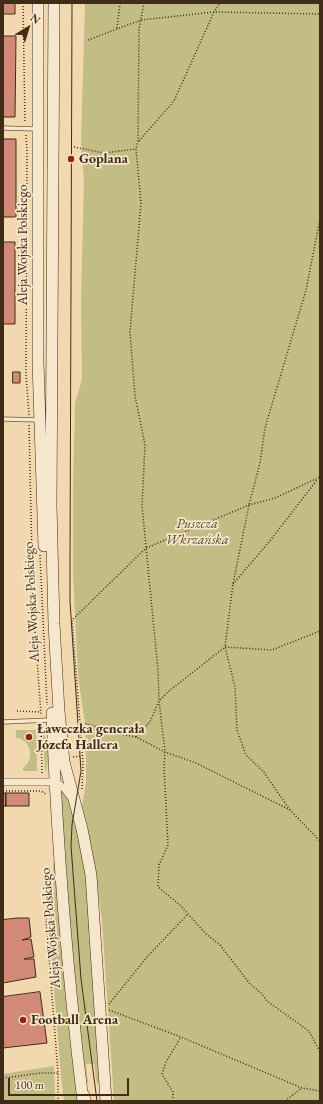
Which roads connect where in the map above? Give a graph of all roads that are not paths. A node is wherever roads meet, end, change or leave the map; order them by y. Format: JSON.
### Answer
{"nodes":[{"id":1,"x":38,"y":3,"type":"edge"},
{"id":2,"x":54,"y":3,"type":"edge"},
{"id":3,"x":3,"y":128,"type":"edge"},
{"id":4,"x":38,"y":129,"type":"junction"},
{"id":5,"x":54,"y":129,"type":"junction"},
{"id":6,"x":38,"y":362,"type":"junction"},
{"id":7,"x":52,"y":362,"type":"junction"},
{"id":8,"x":3,"y":418,"type":"edge"},
{"id":9,"x":40,"y":420,"type":"junction"},
{"id":10,"x":52,"y":420,"type":"junction"},
{"id":11,"x":53,"y":717,"type":"junction"},
{"id":12,"x":3,"y":722,"type":"edge"},
{"id":13,"x":64,"y":762,"type":"junction"},
{"id":14,"x":3,"y":782,"type":"edge"},
{"id":15,"x":55,"y":782,"type":"junction"},
{"id":16,"x":73,"y":801,"type":"junction"},
{"id":17,"x":80,"y":1071,"type":"junction"},
{"id":18,"x":83,"y":1101,"type":"edge"},
{"id":19,"x":89,"y":1101,"type":"edge"},
{"id":20,"x":106,"y":1101,"type":"edge"}],
"edges":[{"from":1,"to":4,"type":"main road","name":"Aleja Wojska Polskiego"},
{"from":2,"to":5,"type":"main road","name":"Aleja Wojska Polskiego"},
{"from":3,"to":4,"type":"lane"},
{"from":4,"to":5,"type":"street"},
{"from":4,"to":6,"type":"main road","name":"Aleja Wojska Polskiego"},
{"from":5,"to":7,"type":"main road","name":"Aleja Wojska Polskiego"},
{"from":6,"to":7,"type":"street"},
{"from":6,"to":9,"type":"main road","name":"Aleja Wojska Polskiego"},
{"from":7,"to":10,"type":"main road","name":"Aleja Wojska Polskiego"},
{"from":8,"to":9,"type":"lane"},
{"from":9,"to":10,"type":"street"},
{"from":9,"to":11,"type":"main road","name":"Aleja Wojska Polskiego"},
{"from":10,"to":11,"type":"main road","name":"Aleja Wojska Polskiego"},
{"from":11,"to":12,"type":"lane"},
{"from":11,"to":13,"type":"main road","name":"Aleja Wojska Polskiego"},
{"from":11,"to":15,"type":"main road","name":"Aleja Wojska Polskiego"},
{"from":13,"to":15,"type":"street","name":"Aleja Wojska Polskiego"},
{"from":13,"to":16,"type":"main road","name":"Aleja Wojska Polskiego"},
{"from":14,"to":15,"type":"street"},
{"from":15,"to":16,"type":"street","name":"Aleja Wojska Polskiego"},
{"from":15,"to":17,"type":"main road","name":"Aleja Wojska Polskiego"},
{"from":16,"to":20,"type":"main road","name":"Aleja Wojska Polskiego"},
{"from":17,"to":18,"type":"main road"},
{"from":17,"to":19,"type":"lane"}]}
